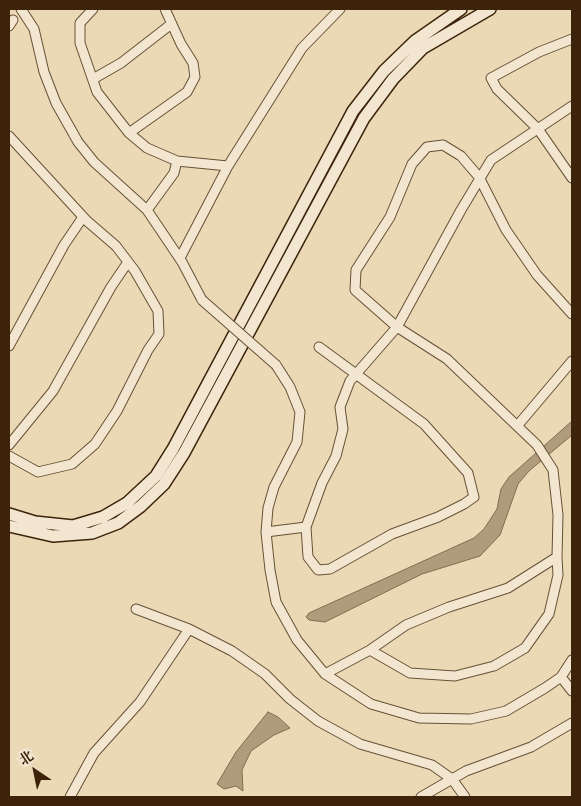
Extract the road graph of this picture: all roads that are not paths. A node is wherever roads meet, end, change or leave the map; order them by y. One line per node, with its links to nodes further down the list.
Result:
1 (21, 9): 18 (street)
2 (93, 9): 9 (street)
3 (165, 9): 7 (street)
4 (340, 9): 15 (street)
5 (461, 9): 31 (street)
6 (490, 9): 32 (street)
7 (170, 25): 9 (street); 12 (street)
8 (572, 39): 11 (street)
9 (93, 79): 12 (street)
10 (572, 106): 11 (street)
11 (538, 129): 16 (street); 17 (street)
12 (129, 133): 14 (street)
13 (9, 136): 19 (street)
14 (177, 161): 15 (street); 18 (street)
15 (228, 166): 20 (street)
16 (480, 178): 22 (street); 23 (street); 23 (street)
17 (572, 178)
18 (148, 210): 20 (street)
19 (83, 217): 21 (street); 24 (street)
20 (180, 258): 34 (street, bridge)
21 (128, 262): 29 (street); 30 (street)
22 (572, 314)
23 (398, 327): 27 (street); 28 (street)
24 (9, 346)
25 (319, 347): 27 (street)
26 (572, 361): 28 (street)
27 (356, 375): 33 (street); 33 (street)
28 (518, 425): 35 (street)
29 (9, 445)
30 (9, 456)
31 (9, 514)
32 (9, 526)
33 (306, 527): 34 (street)
34 (266, 532): 40 (street)
35 (557, 557): 38 (street); 38 (street)
36 (136, 609): 37 (street)
37 (189, 629): 44 (street); 45 (street)
38 (370, 650): 40 (street)
39 (572, 660): 41 (street)
40 (325, 674): 41 (street)
41 (561, 677): 42 (street)
42 (572, 691)
43 (572, 723): 44 (street)
44 (452, 779): 46 (street); 47 (street)
45 (70, 797)
46 (421, 797)
47 (465, 797)

